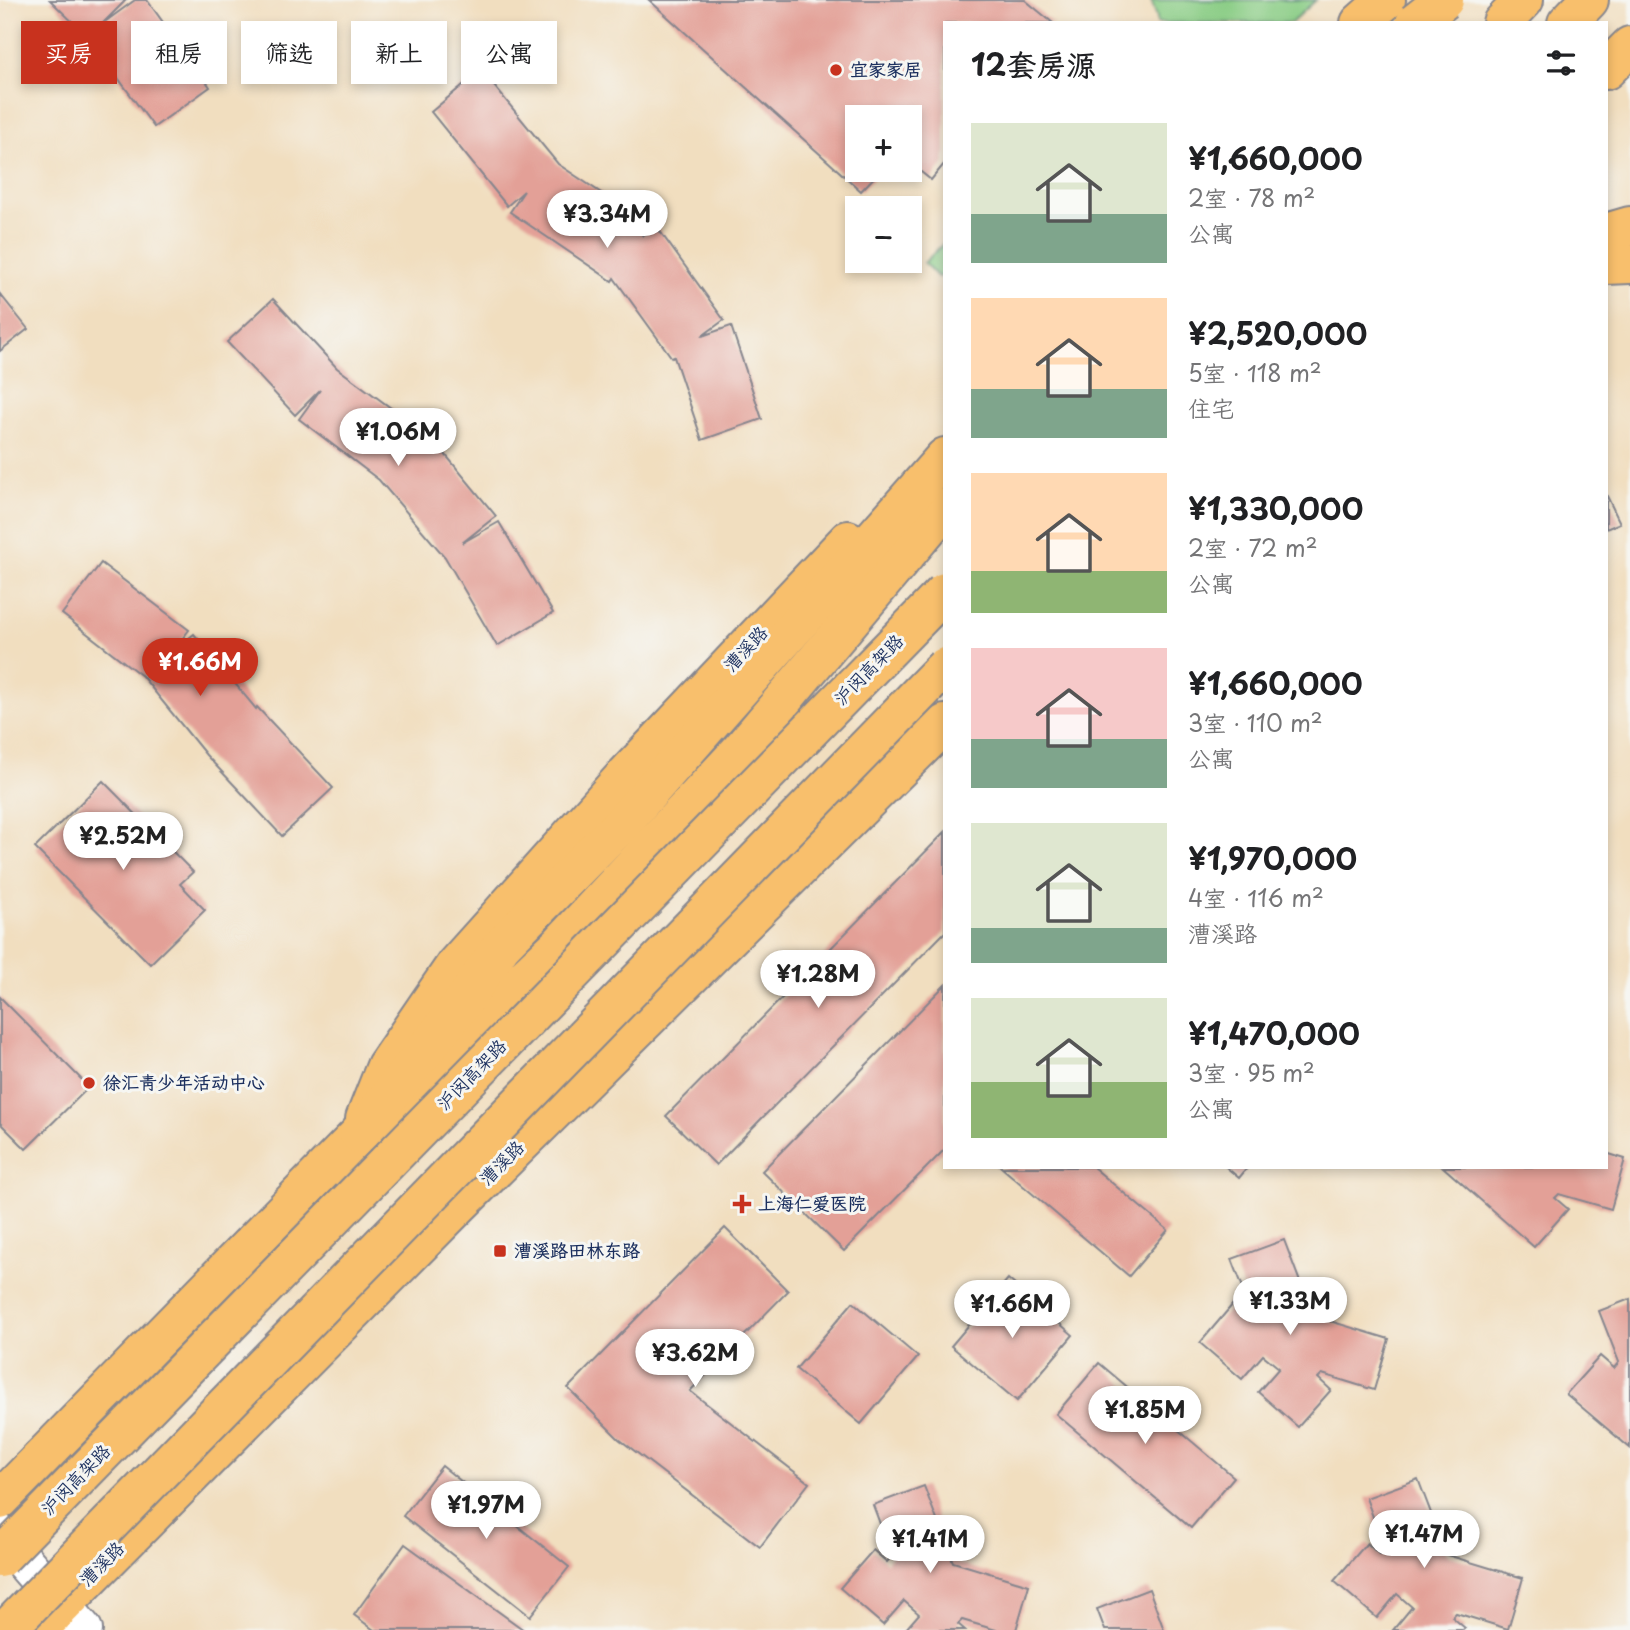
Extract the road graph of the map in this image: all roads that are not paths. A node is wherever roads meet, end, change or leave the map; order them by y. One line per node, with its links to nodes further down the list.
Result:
1 (1386, 0): 6 (main road)
2 (1392, 0): 7 (street)
3 (1442, 0): 8 (main road, bridge)
4 (1524, 0): 9 (main road)
5 (1589, 0): 10 (main road)
6 (1362, 21)
7 (1384, 21)
8 (1418, 21)
9 (1504, 21)
10 (1569, 21)
11 (1630, 46): 12 (main road)
12 (1608, 67)
13 (1630, 226): 14 (main road)
14 (1608, 232)
15 (1630, 264): 16 (main road)
16 (1608, 265)
17 (943, 441): 23 (main road, 漕溪路)
18 (943, 459): 23 (main road)
19 (943, 510): 23 (main road, 漕溪路)
20 (943, 594): 26 (main road, 沪闵高架路, bridge)
21 (943, 669): 28 (main road, bridge)
22 (943, 726): 27 (main road, 漕溪路)
23 (359, 1134): 24 (main road, 漕溪路)
24 (0, 1500)
25 (0, 1534): 27 (street)
26 (0, 1558)
27 (59, 1624)
28 (6, 1630)

